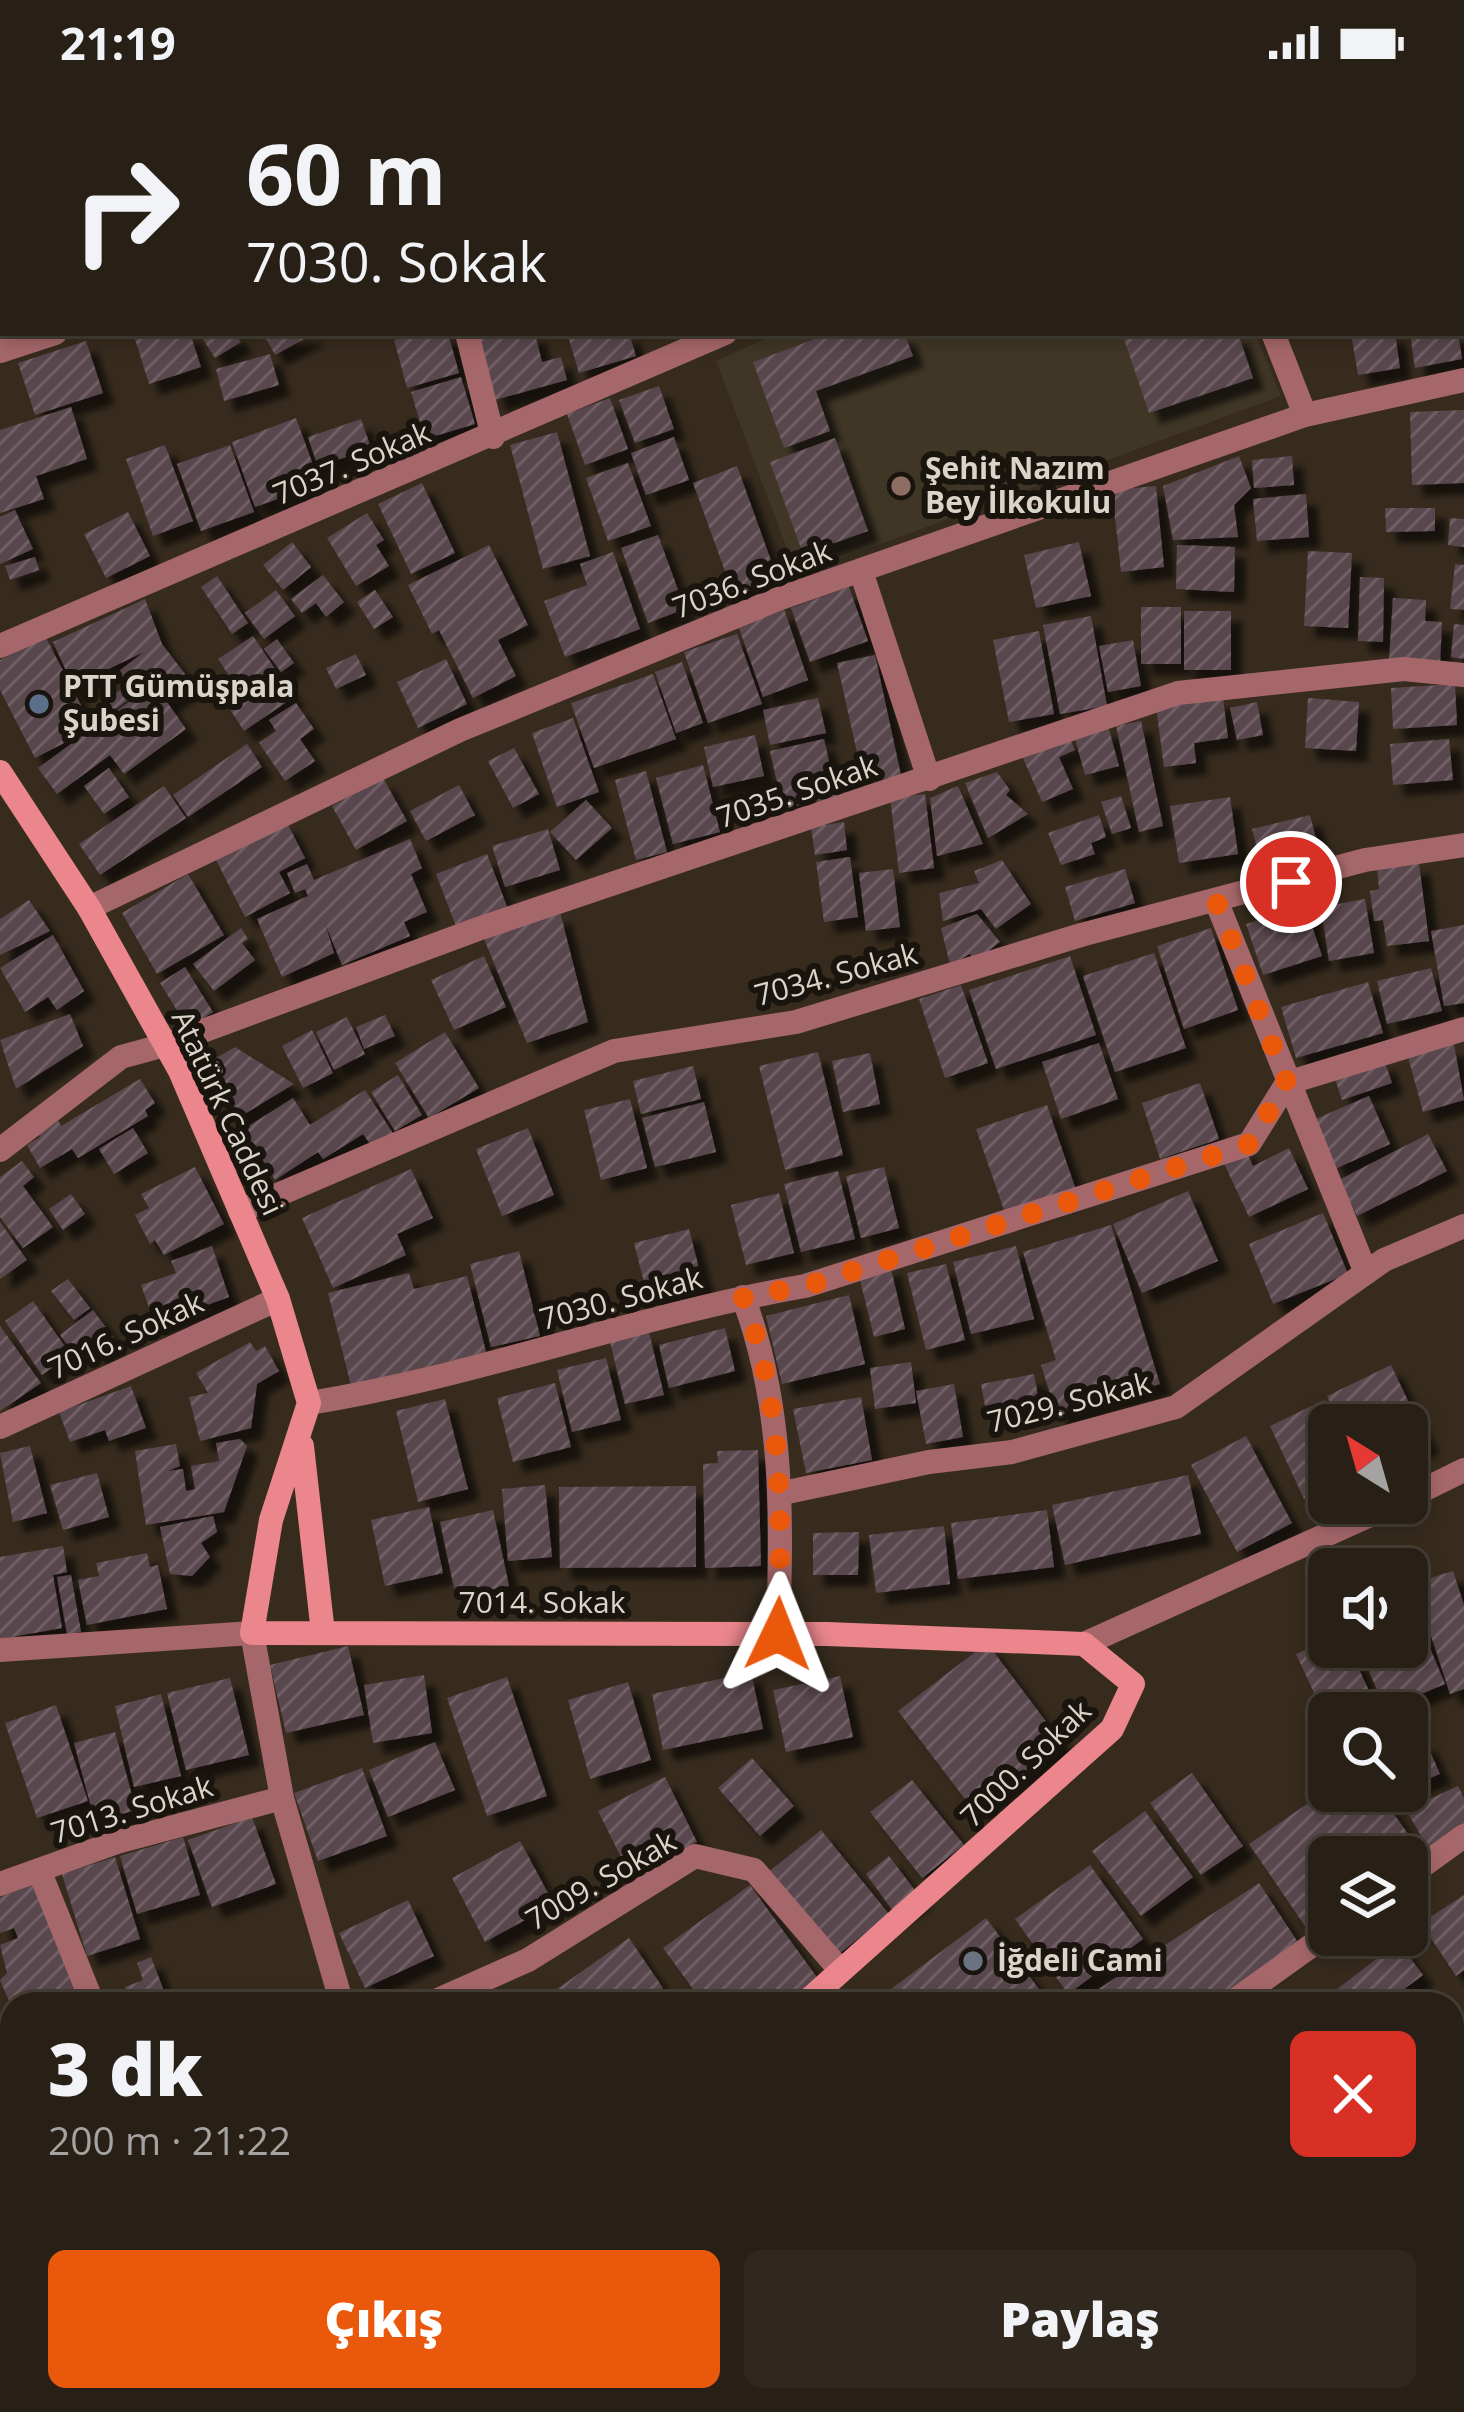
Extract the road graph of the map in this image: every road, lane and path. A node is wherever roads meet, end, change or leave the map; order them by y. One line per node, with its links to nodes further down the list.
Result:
1 (46, 336): 5 (street)
2 (468, 336): 8 (street)
3 (718, 336): 8 (street, 7037. Sokak)
4 (1274, 336): 7 (street)
5 (0, 351)
6 (1464, 380): 7 (street, 7036. Sokak)
7 (1305, 415): 9 (street, 7036. Sokak)
8 (493, 437): 10 (street, 7037. Sokak)
9 (861, 571): 13 (street); 16 (street, 7036. Sokak)
10 (0, 646)
11 (1464, 675): 13 (street, 7035. Sokak)
12 (0, 773): 16 (street, Atatürk Caddesi)
13 (929, 779): 18 (street, 7035. Sokak)
14 (1464, 845): 15 (street, 7034. Sokak)
15 (1217, 903): 19 (street); 21 (street, 7034. Sokak)
16 (88, 908): 18 (street, Atatürk Caddesi)
17 (1464, 1029): 19 (street)
18 (166, 1046): 20 (street, 7035. Sokak); 21 (street, Atatürk Caddesi)
19 (1287, 1083): 23 (street); 24 (street, 7030. Sokak)
20 (0, 1150)
21 (240, 1211): 25 (street, Atatürk Caddesi)
22 (1464, 1226): 23 (street, 7029. Sokak)
23 (1366, 1273): 31 (street, 7029. Sokak)
24 (743, 1297): 26 (street, 7030. Sokak); 31 (street)
25 (278, 1299): 26 (street, Atatürk Caddesi); 27 (street, 7016. Sokak)
26 (309, 1403): 28 (street, Atatürk Caddesi)
27 (0, 1427)
28 (301, 1438): 33 (street, Atatürk Caddesi); 34 (street, Atatürk Caddesi)
29 (1464, 1470): 30 (street)
30 (1428, 1488)
31 (783, 1493): 35 (street)
32 (1350, 1524): 36 (street)
33 (252, 1633): 34 (street, 7014. Sokak); 37 (street, 7014. Sokak); 38 (street, Atatürk Caddesi)
34 (323, 1633): 35 (street, 7014. Sokak)
35 (778, 1634): 36 (street, 7014. Sokak)
36 (1084, 1644): 44 (street, 7000. Sokak)
37 (0, 1650)
38 (282, 1798): 41 (street, 7013. Sokak); 46 (street, Atatürk Caddesi)
39 (1464, 1835): 40 (street)
40 (1428, 1861)
41 (39, 1870): 42 (street, 7013. Sokak); 45 (street)
42 (0, 1884)
43 (1308, 1948): 49 (street)
44 (840, 1970): 47 (street, 7009. Sokak); 48 (street, 7000. Sokak)
45 (88, 1992)
46 (339, 1992)
47 (456, 1992)
48 (817, 1992)
49 (1247, 1992)

